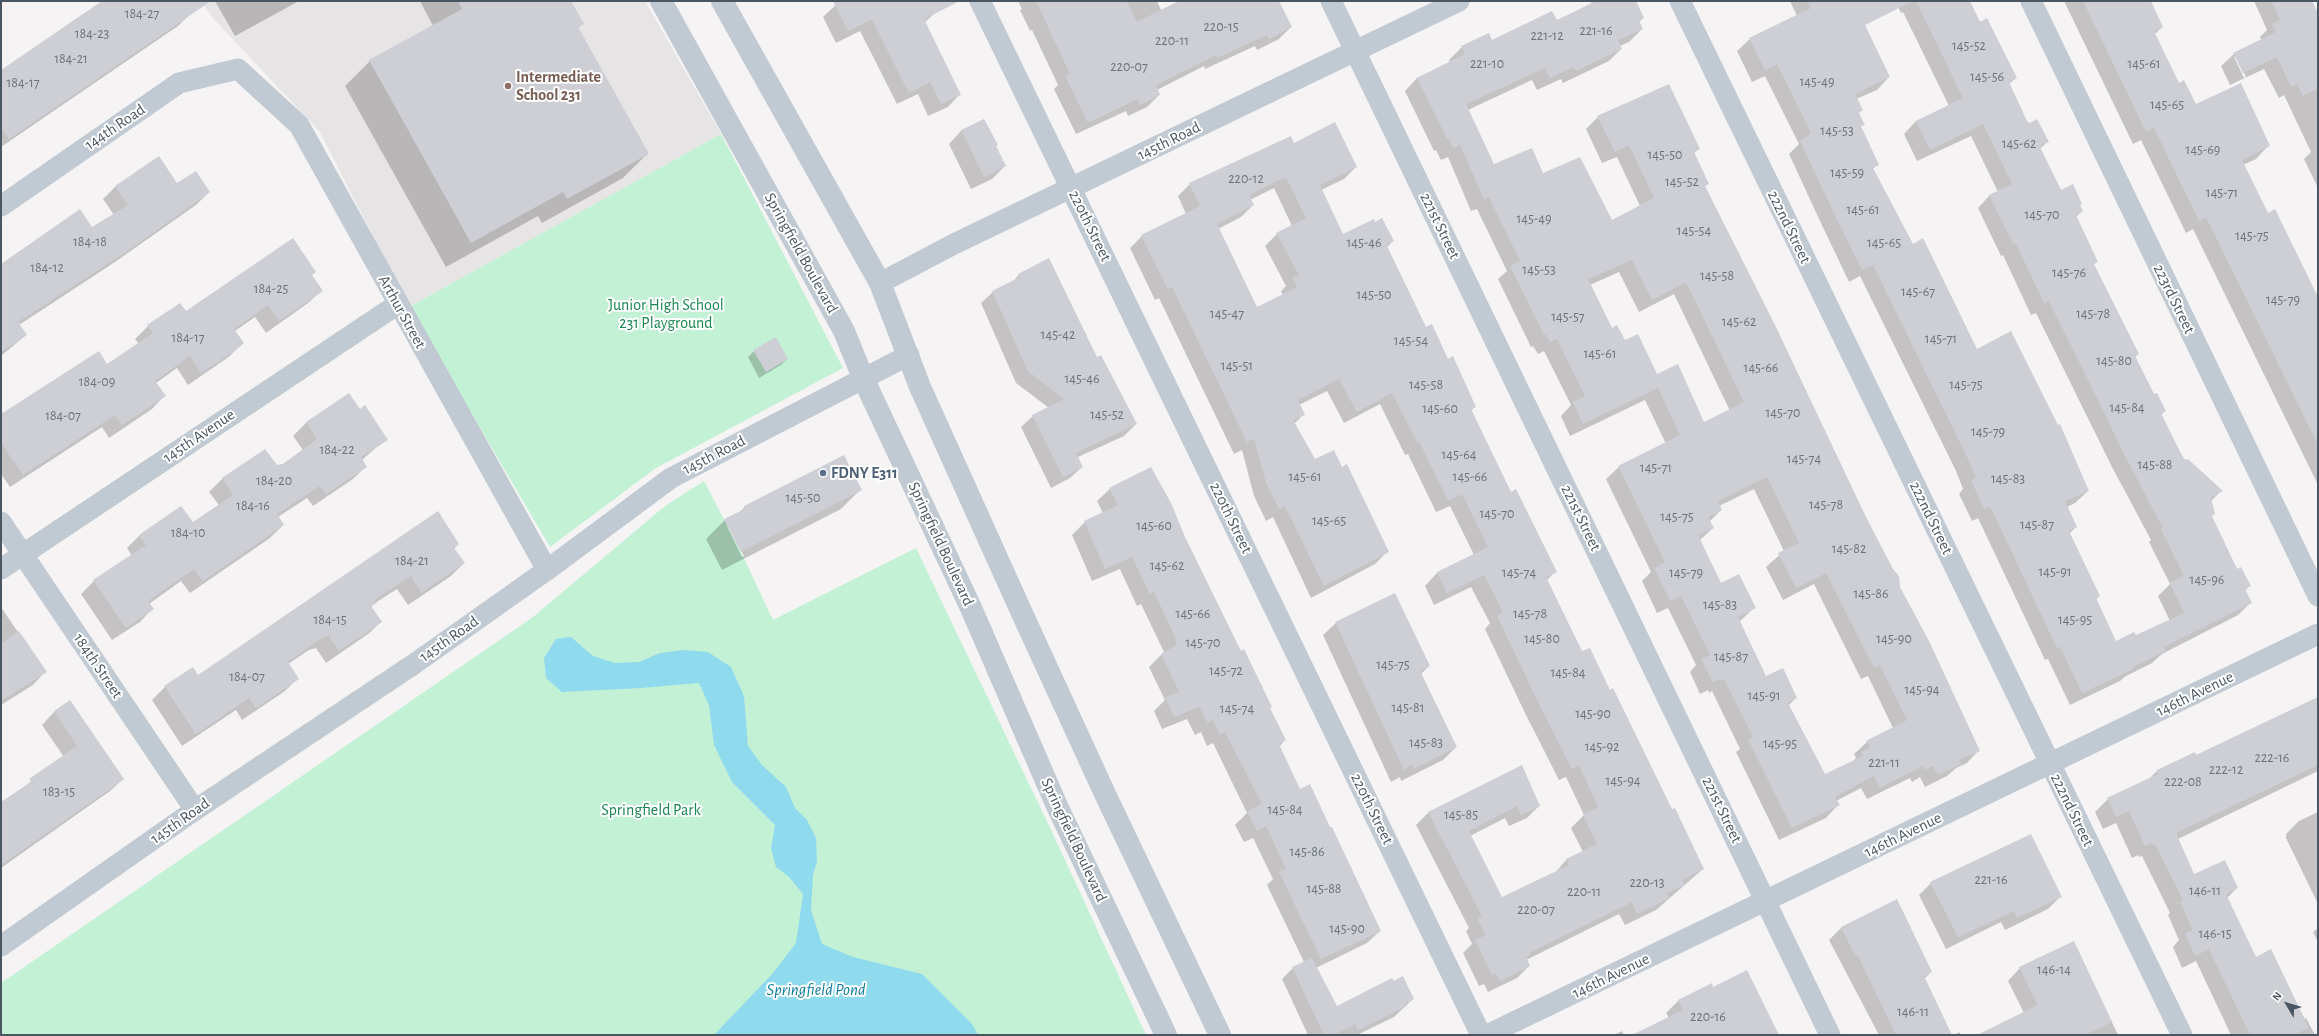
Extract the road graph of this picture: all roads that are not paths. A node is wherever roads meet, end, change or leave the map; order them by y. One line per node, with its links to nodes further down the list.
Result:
1 (661, 1): 15 (street, Springfield Boulevard)
2 (722, 1): 12 (street)
3 (980, 1): 10 (street, 220th Street)
4 (1331, 1): 8 (street, 221st Street)
5 (1459, 1): 8 (street, 145th Road)
6 (1680, 1): 22 (street, 222nd Street)
7 (2031, 1): 20 (street, 223rd Street)
8 (1355, 51): 10 (street, 145th Road); 24 (street, 221st Street)
9 (238, 69): 11 (street, 144th Road); 13 (street, Arthur Street)
10 (1072, 189): 12 (street, 145th Road); 28 (street, 220th Street)
11 (1, 206)
12 (880, 283): 14 (street)
13 (398, 304): 17 (street, 145th Avenue); 19 (street, Arthur Street)
14 (909, 355): 15 (street, 145th Road); 27 (street)
15 (863, 378): 19 (street, 145th Road); 26 (street, Springfield Boulevard)
16 (1, 522): 17 (street, 184th Street)
17 (22, 554): 18 (street, 145th Avenue); 23 (street, 184th Street)
18 (1, 569)
19 (547, 570): 23 (street, 145th Road)
20 (2318, 596)
21 (2318, 634): 22 (street, 146th Avenue)
22 (2050, 764): 24 (street, 146th Avenue); 31 (street, 222nd Street)
23 (195, 810): 25 (street, 145th Road)
24 (1766, 902): 29 (street, 146th Avenue); 30 (street, 221st Street)
25 (1, 946)
26 (1166, 1035)
27 (1220, 1035)
28 (1481, 1035)
29 (1487, 1035)
30 (1830, 1035)
31 (2182, 1035)

